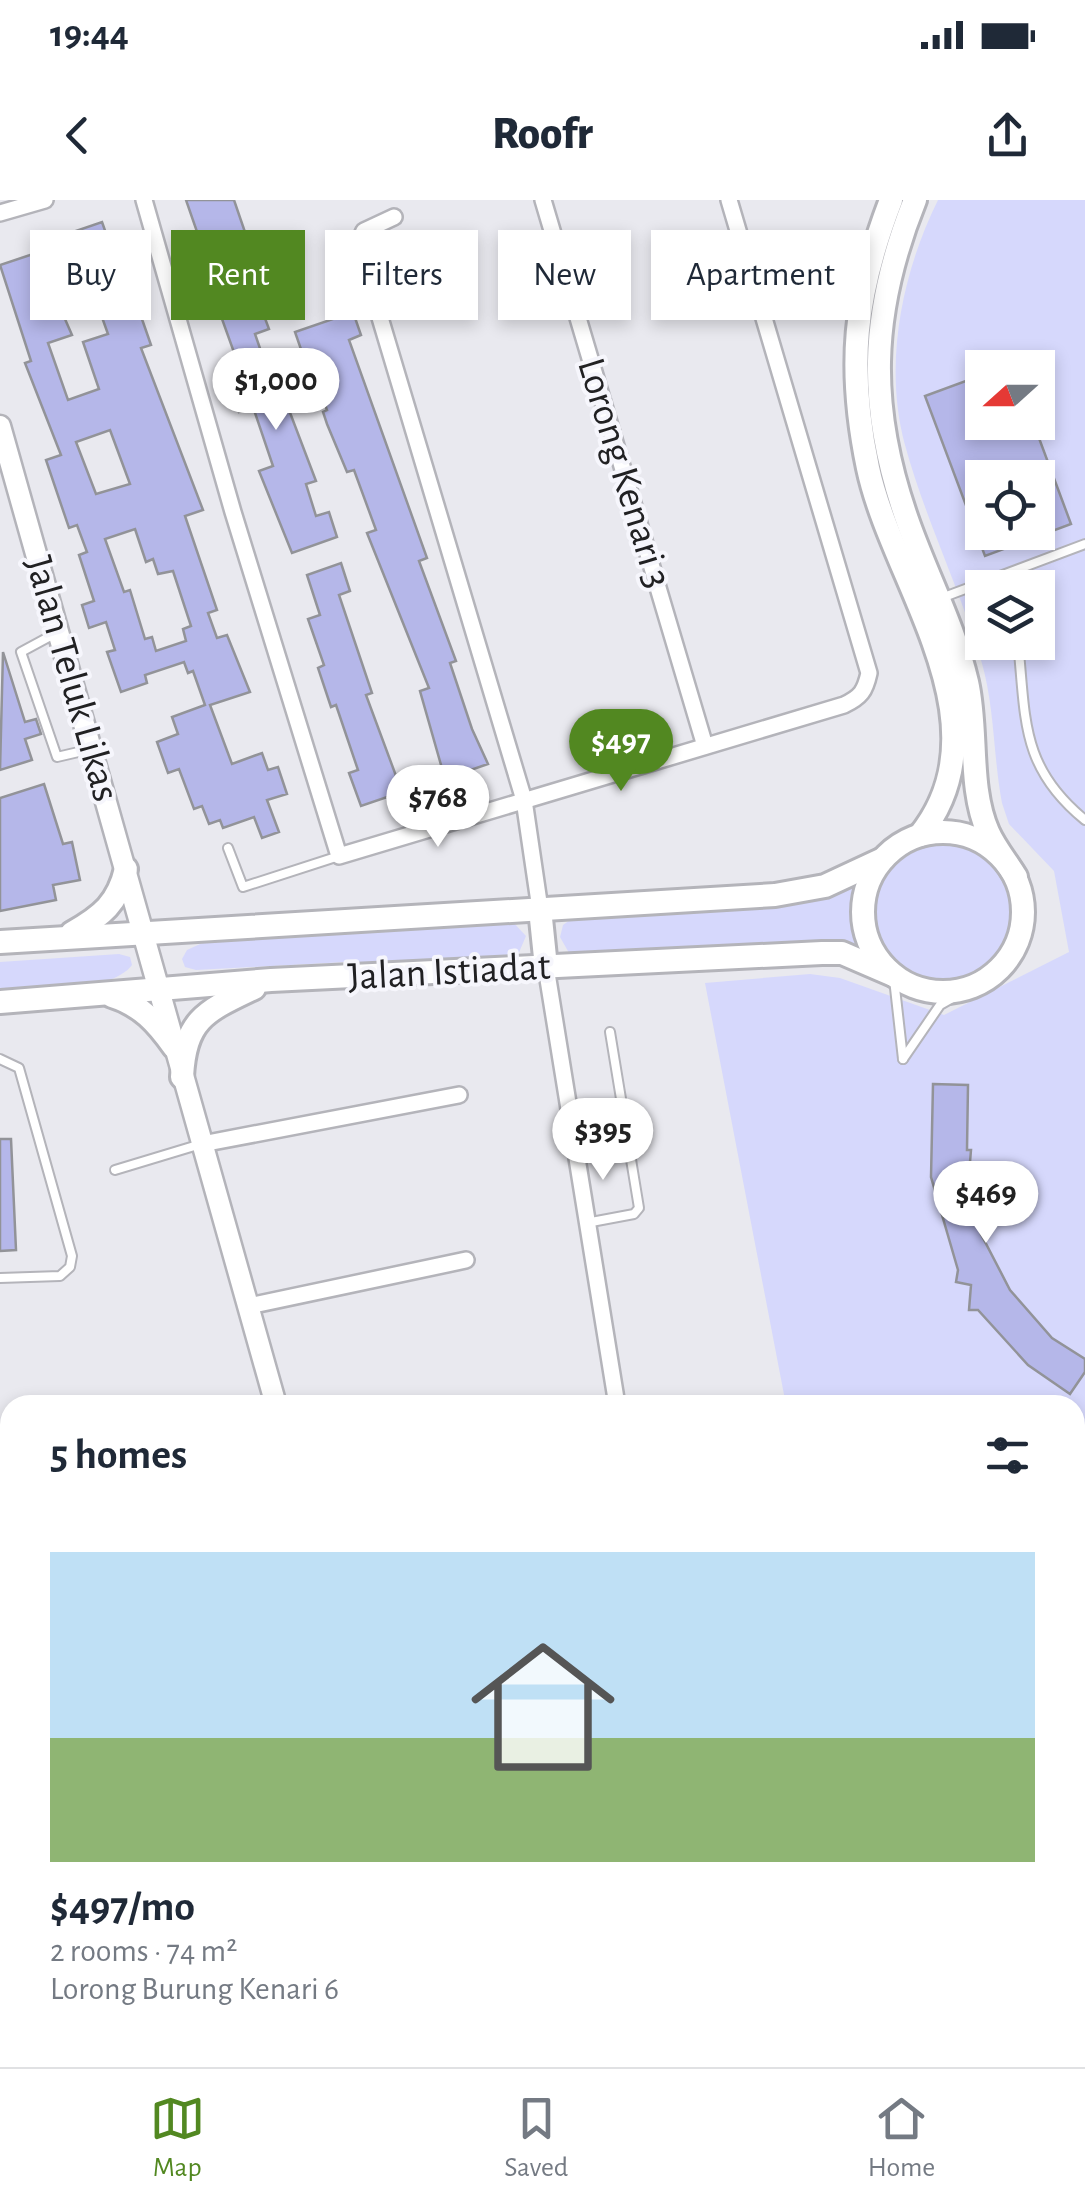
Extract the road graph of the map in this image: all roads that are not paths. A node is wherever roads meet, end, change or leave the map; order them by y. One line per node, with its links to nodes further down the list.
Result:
1 (44, 200): 7 (street)
2 (144, 200): 22 (street)
3 (543, 200): 16 (street, Lorong Kenari 3)
4 (729, 200): 16 (street)
5 (891, 200): 20 (main road)
6 (915, 200): 13 (main road)
7 (0, 213)
8 (394, 217): 18 (street)
9 (0, 426): 14 (street, Jalan Teluk Likas)
10 (1085, 544): 11 (lane)
11 (1016, 570)
12 (965, 589): 13 (lane)
13 (940, 599): 25 (main road)
14 (58, 632): 17 (street, Jalan Teluk Likas); 17 (lane)
15 (1019, 660): 19 (lane)
16 (705, 746): 18 (street)
17 (92, 748): 24 (street, Jalan Teluk Likas)
18 (524, 800): 22 (street); 26 (street)
19 (1085, 820)
20 (920, 834): 23 (main road); 25 (main road)
21 (228, 848): 22 (lane)
22 (339, 856)
23 (882, 858): 26 (main road, Jalan Istiadat); 31 (main road)
24 (126, 869): 27 (street, Jalan Teluk Likas); 28 (main road)
25 (1016, 877): 33 (main road)
26 (540, 910): 27 (main road, Jalan Istiadat); 30 (main road)
27 (143, 932): 28 (main road, Jalan Istiadat); 34 (street, Jalan Teluk Likas)
28 (65, 938): 29 (main road, Jalan Istiadat)
29 (0, 942)
30 (546, 967): 31 (main road, Jalan Istiadat); 32 (main road, Jalan Istiadat); 44 (street)
31 (894, 975): 33 (main road); 33 (lane)
32 (271, 980): 34 (main road, Jalan Istiadat); 40 (main road)
33 (970, 988)
34 (158, 990): 35 (main road, Jalan Istiadat); 38 (street, Jalan Teluk Likas)
35 (104, 994): 36 (main road, Jalan Istiadat); 38 (main road)
36 (0, 1002)
37 (610, 1032): 44 (lane)
38 (174, 1046): 40 (street, Jalan Teluk Likas)
39 (0, 1059): 46 (lane)
40 (182, 1077): 42 (street, Jalan Teluk Likas)
41 (459, 1096): 42 (street)
42 (202, 1144): 43 (lane); 47 (street, Jalan Teluk Likas)
43 (115, 1170)
44 (586, 1224): 49 (street)
45 (466, 1260): 47 (street)
46 (0, 1278)
47 (249, 1306): 48 (street, Jalan Teluk Likas)
48 (273, 1395)
49 (615, 1395)

